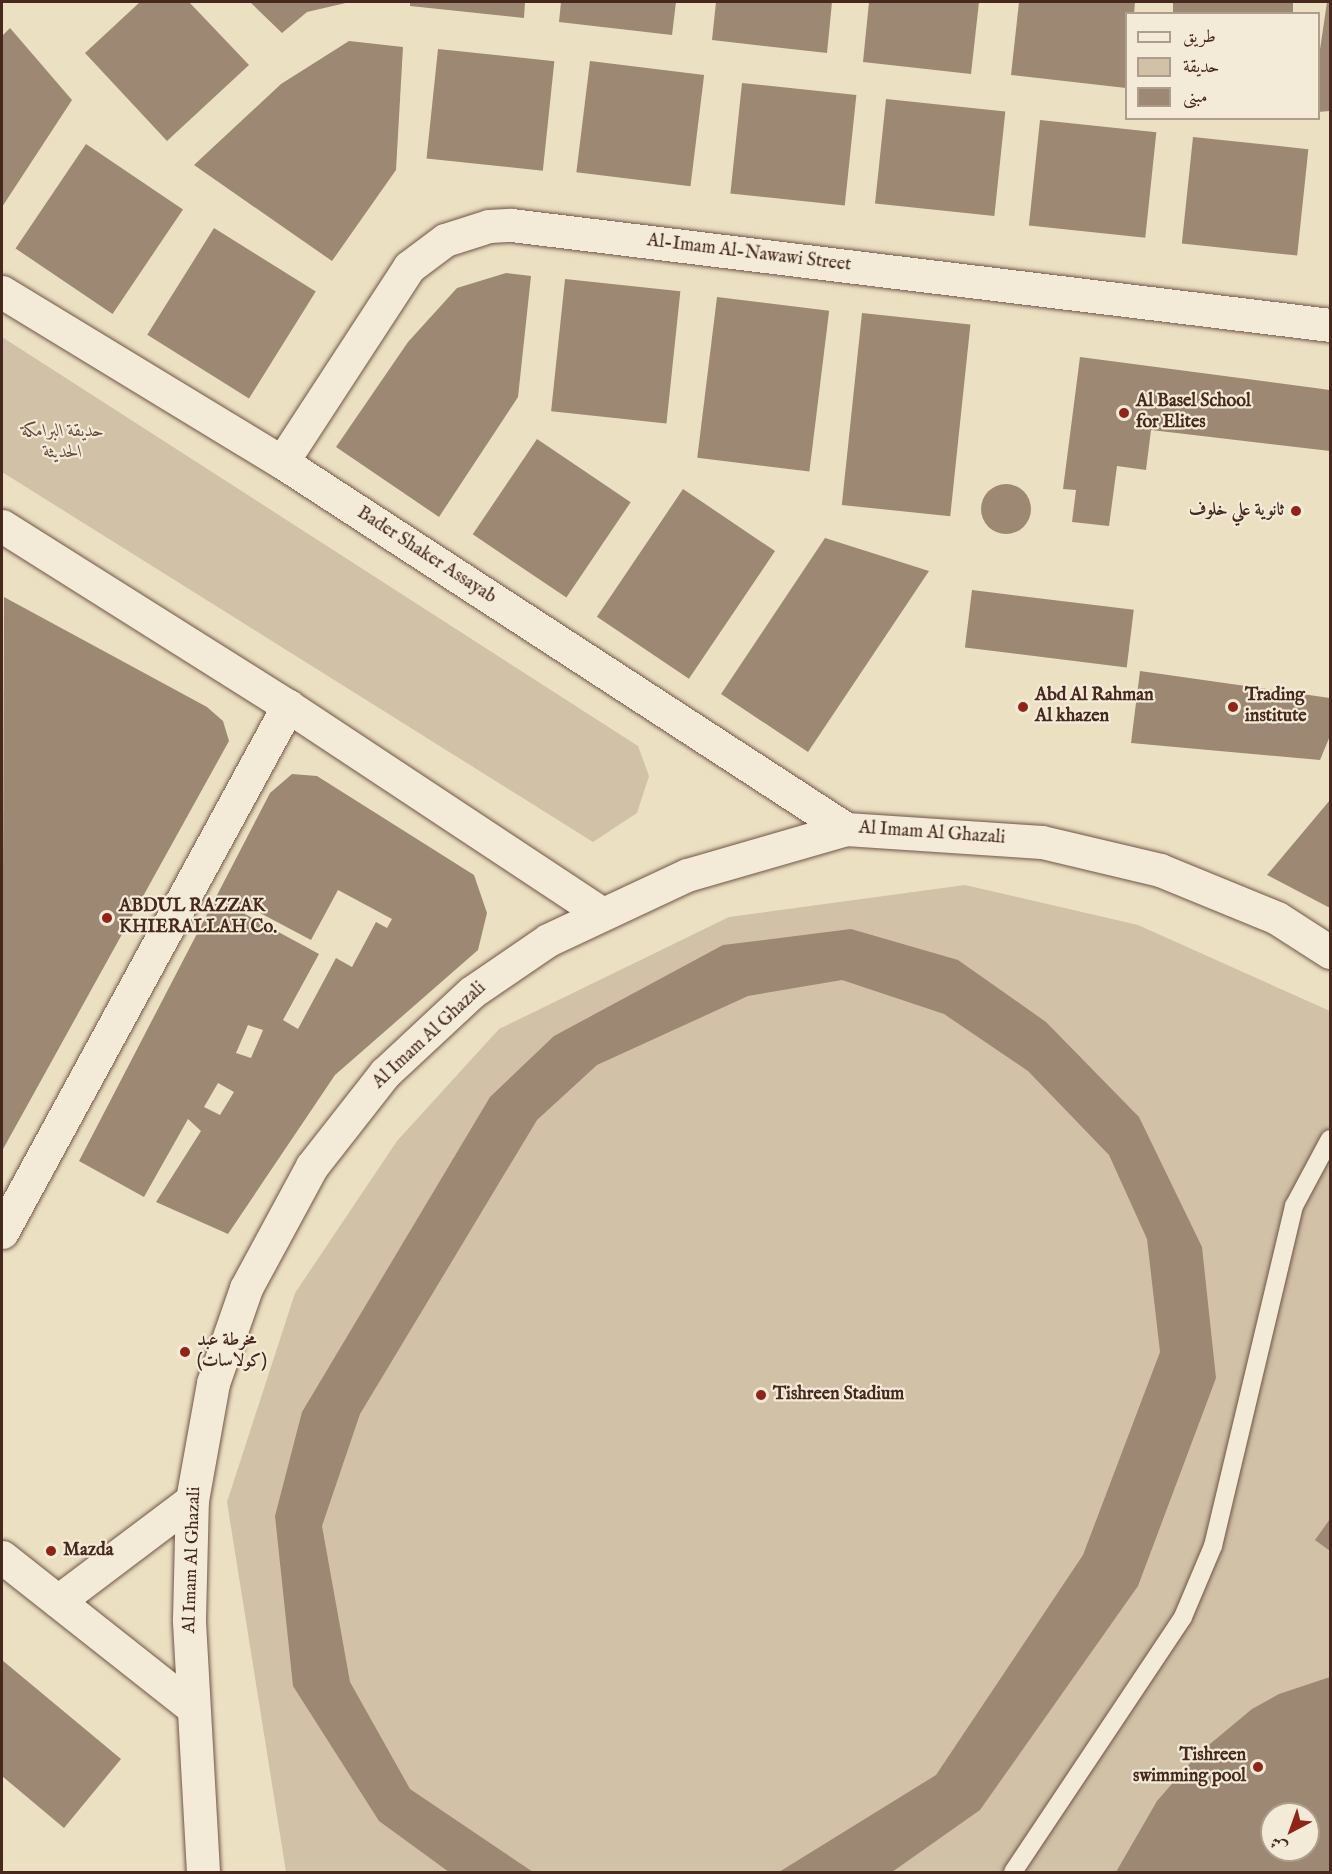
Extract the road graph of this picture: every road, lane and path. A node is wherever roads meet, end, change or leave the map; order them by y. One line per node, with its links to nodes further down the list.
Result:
1 (2, 292): 3 (main road, Bader Shaker Assayab)
2 (1330, 324): 3 (main road, Al-Imam Al-Nawawi Street)
3 (282, 462): 6 (main road, Bader Shaker Assayab)
4 (2, 528): 5 (main road)
5 (288, 706): 7 (main road); 10 (main road)
6 (846, 829): 7 (main road, Al Imam Al Ghazali); 8 (main road, Al Imam Al Ghazali)
7 (601, 913): 11 (main road, Al Imam Al Ghazali)
8 (1330, 952)
9 (1330, 1139): 16 (lane)
10 (2, 1232)
11 (192, 1500): 13 (main road); 14 (main road, Al Imam Al Ghazali)
12 (2, 1557): 13 (main road)
13 (58, 1601): 14 (main road)
14 (193, 1708): 15 (main road, Al Imam Al Ghazali)
15 (203, 1872)
16 (1013, 1872)

